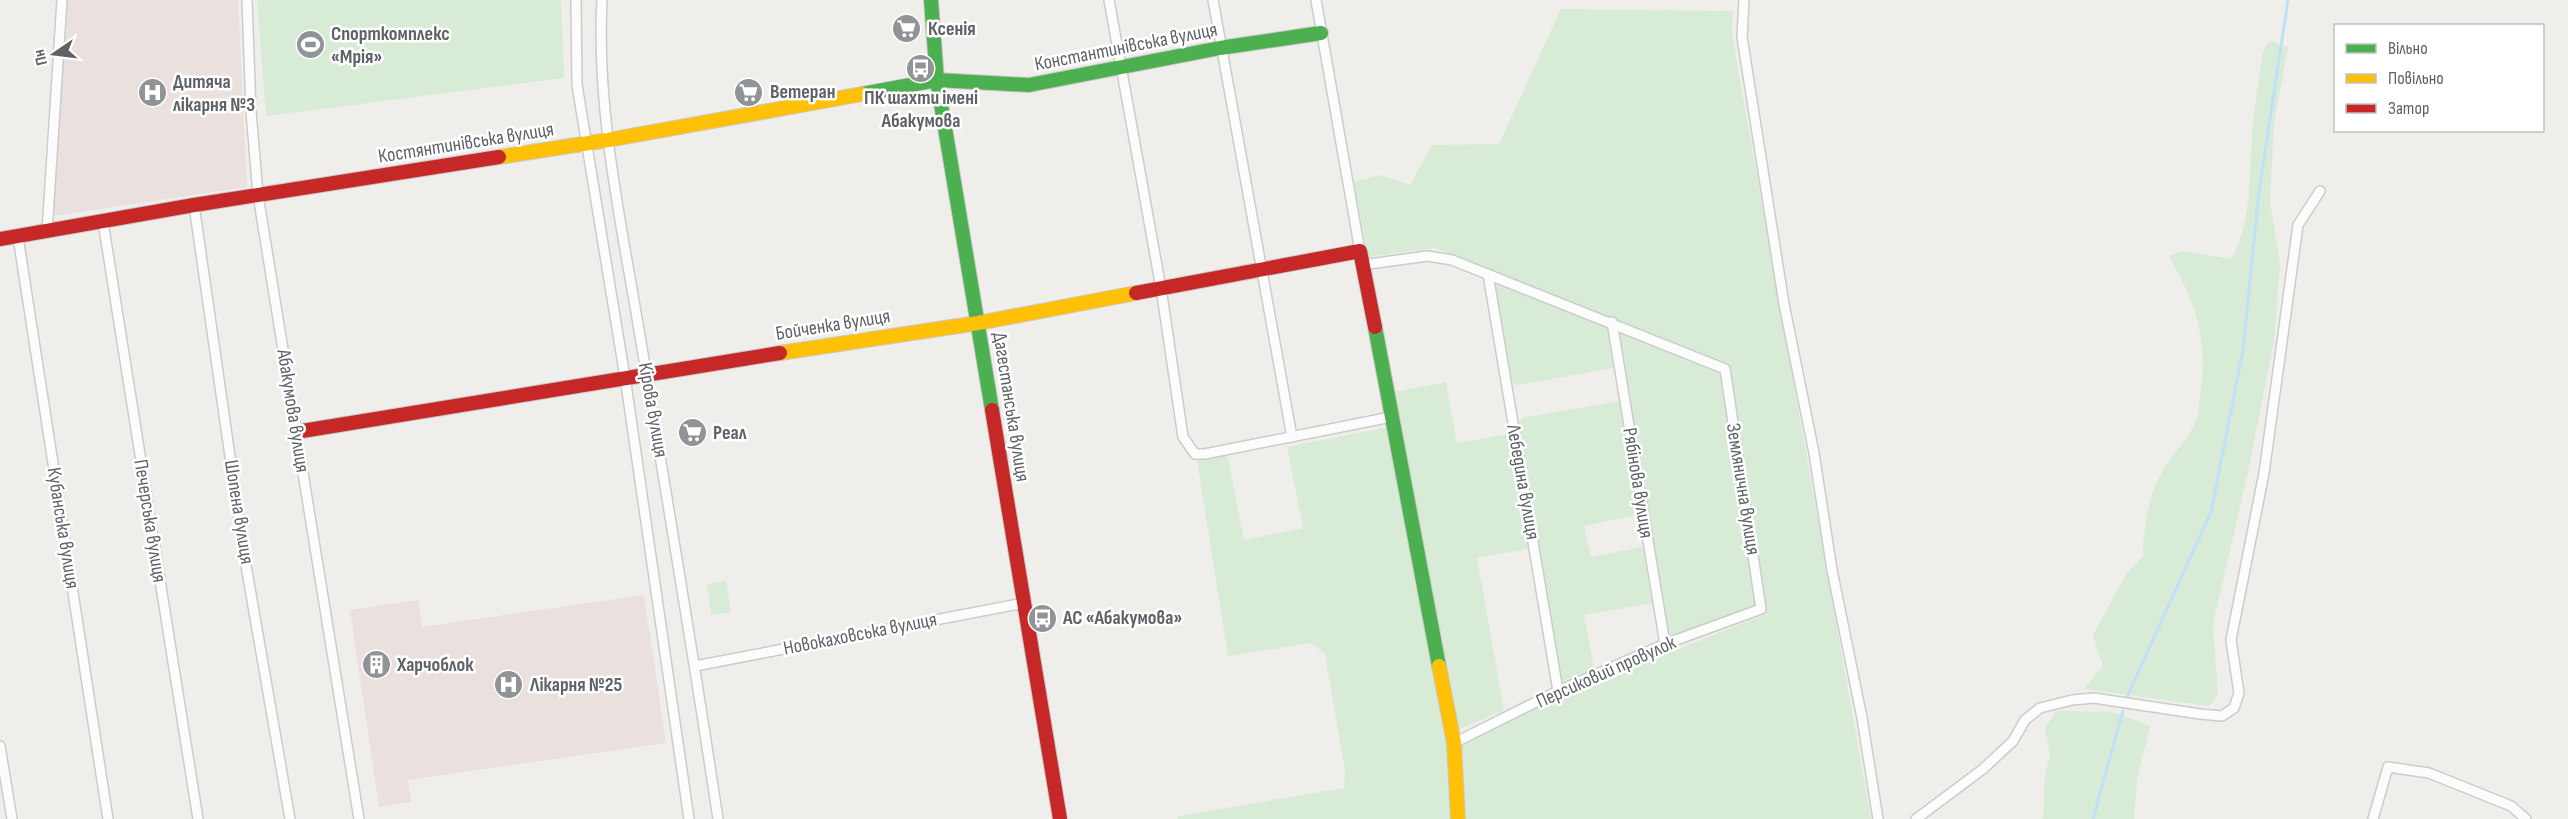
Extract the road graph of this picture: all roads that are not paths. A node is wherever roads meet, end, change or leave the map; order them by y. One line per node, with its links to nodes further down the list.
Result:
1 (62, 0): 20 (street)
2 (247, 0): 17 (street, Абакумова вулиця)
3 (576, 0): 15 (street, Кірова вулиця)
4 (602, 0): 14 (street, Кірова вулиця)
5 (931, 0): 13 (street, Дагестанська вулиця)
6 (1109, 0): 12 (street)
7 (1213, 0): 11 (street)
8 (1316, 0): 10 (street)
9 (1744, 0): 50 (street)
10 (1320, 33): 11 (street, Константинівська вулиця); 23 (street)
11 (1220, 48): 12 (street, Константинівська вулиця); 24 (street)
12 (1121, 68): 13 (street, Константинівська вулиця); 26 (street)
13 (937, 80): 14 (street, Костянтинівська вулиця); 28 (street, Дагестанська вулиця)
14 (608, 140): 15 (street, Костянтинівська вулиця); 29 (street, Кірова вулиця)
15 (586, 143): 17 (street, Костянтинівська вулиця); 30 (street, Кірова вулиця)
16 (2320, 191): 51 (street)
17 (258, 195): 18 (street, Костянтинівська вулиця); 32 (street, Абакумова вулиця)
18 (194, 205): 19 (street, Костянтинівська вулиця); 44 (street, Шопена вулиця)
19 (103, 222): 20 (street, Костянтинівська вулиця); 43 (street, Печерська вулиця)
20 (46, 232): 21 (street, Костянтинівська вулиця)
21 (18, 237): 22 (street, Костянтинівська вулиця); 42 (street, Кубанська вулиця)
22 (0, 239)
23 (1361, 258): 24 (street, Бойченка вулиця); 25 (street); 31 (street)
24 (1262, 269): 26 (street, Бойченка вулиця); 33 (street)
25 (1488, 274): 27 (street); 38 (street, Лебедина вулиця)
26 (1161, 288): 28 (street, Бойченка вулиця); 33 (street)
27 (1612, 322): 35 (street, Землянична вулиця); 36 (street, Рябінова вулиця)
28 (978, 323): 29 (street, Бойченка вулиця); 34 (street, Дагестанська вулиця)
29 (646, 374): 30 (street, Бойченка вулиця); 37 (street, Кірова вулиця)
30 (625, 377): 32 (street, Бойченка вулиця); 46 (street, Кірова вулиця)
31 (1391, 417): 33 (street); 39 (street)
32 (296, 432): 45 (street, Абакумова вулиця)
33 (1292, 437)
34 (1024, 603): 37 (street, Новокаховська вулиця); 48 (street, Дагестанська вулиця)
35 (1761, 609): 36 (street, Персиковий провулок)
36 (1665, 644): 38 (street, Персиковий провулок)
37 (695, 666): 47 (street, Кірова вулиця)
38 (1558, 691): 39 (street, Персиковий провулок)
39 (1454, 743): 49 (street)
40 (0, 746): 41 (street)
41 (12, 819)
42 (108, 819)
43 (198, 819)
44 (290, 819)
45 (358, 819)
46 (689, 819)
47 (718, 819)
48 (1060, 819)
49 (1458, 819)
50 (1878, 819)
51 (1916, 819)
52 (2373, 819): 53 (street)
53 (2526, 819)

